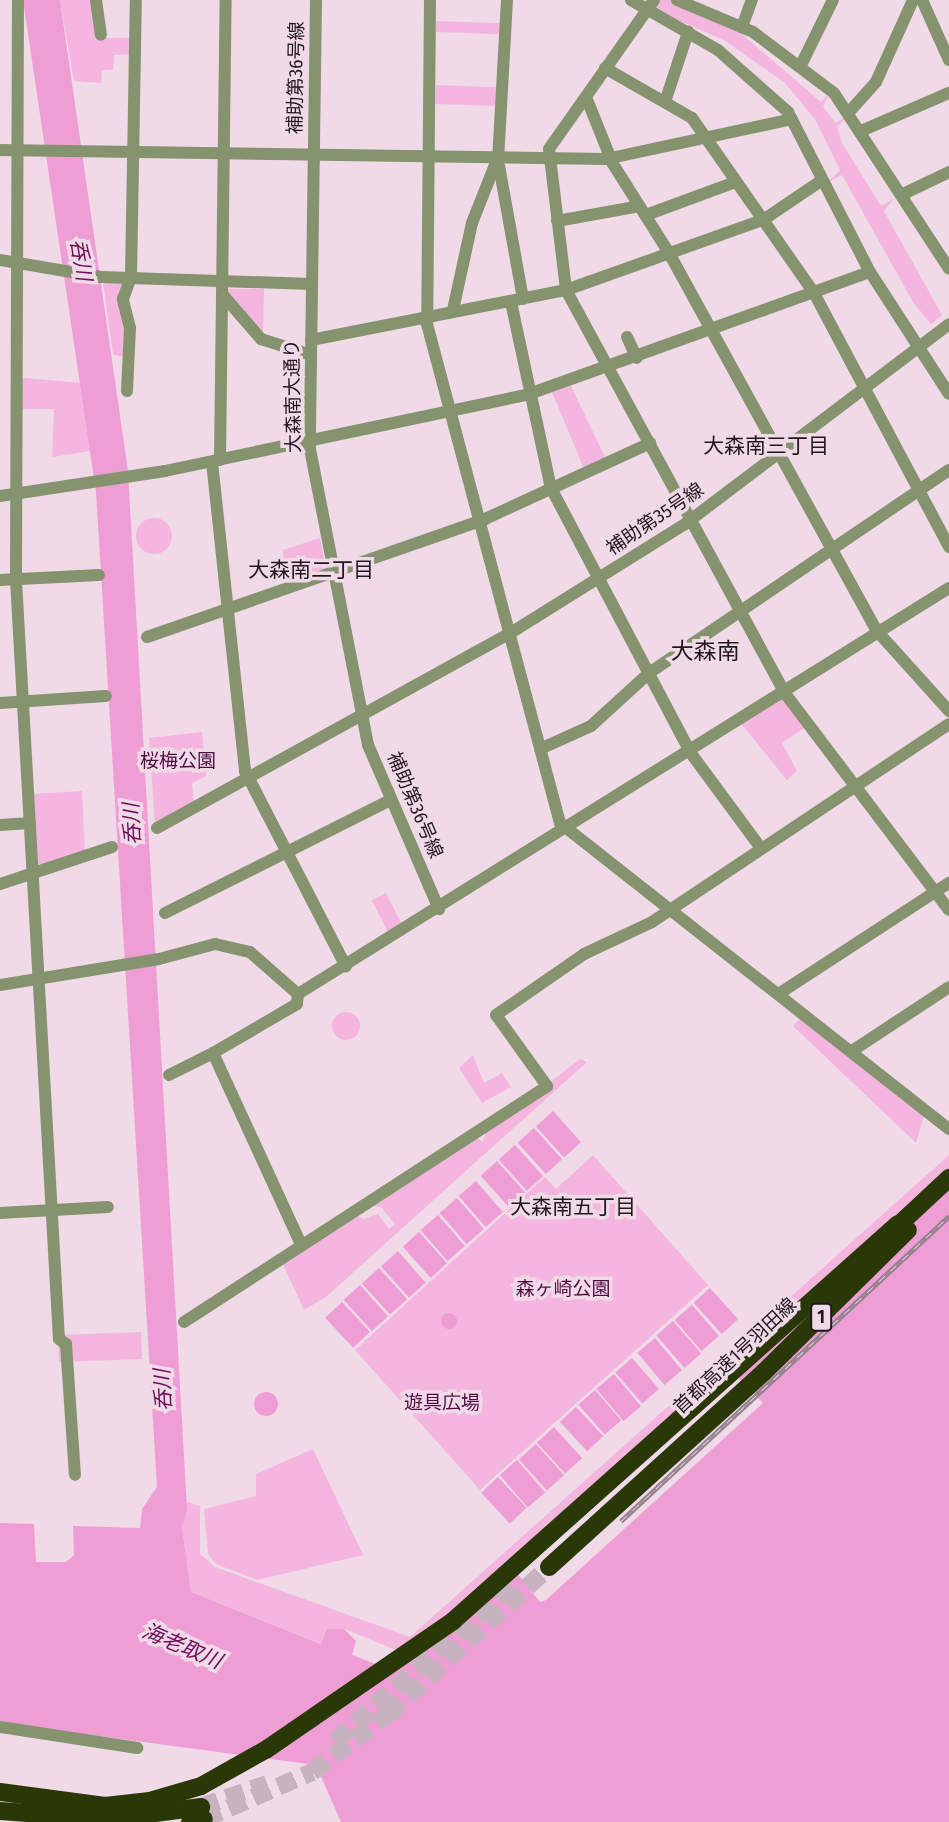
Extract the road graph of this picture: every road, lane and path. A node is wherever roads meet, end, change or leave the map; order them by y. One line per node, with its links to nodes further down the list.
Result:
1 (18, 0): 29 (street)
2 (96, 0): 17 (street)
3 (136, 0): 30 (street)
4 (226, 0): 31 (street)
5 (316, 0): 32 (street, 補助第36号線)
6 (430, 0): 33 (street)
7 (507, 0): 36 (street)
8 (631, 0): 14 (street)
9 (677, 0): 15 (street)
10 (752, 0): 15 (street)
11 (833, 0): 19 (street)
12 (913, 0): 24 (street)
13 (922, 0): 18 (street)
14 (651, 5): 16 (street); 20 (street)
15 (742, 27): 19 (street)
16 (688, 32): 23 (street); 25 (street)
17 (101, 35)
18 (949, 60)
19 (801, 65): 24 (street)
20 (605, 68): 22 (street); 23 (street)
21 (949, 93): 26 (street)
22 (586, 97): 34 (street); 35 (street)
23 (666, 99): 27 (street)
24 (850, 111): 26 (street)
25 (792, 119): 27 (street); 38 (street)
26 (861, 131): 40 (street)
27 (705, 138): 35 (street); 39 (street)
28 (0, 150): 29 (street)
29 (17, 151): 30 (street); 46 (street)
30 (133, 153): 31 (street); 49 (street)
31 (224, 155): 32 (street); 51 (street)
32 (314, 156): 33 (street); 50 (street, 大森南大通り)
33 (428, 159): 36 (street); 56 (street)
34 (550, 159): 35 (street); 36 (street); 43 (street)
35 (608, 159): 41 (street)
36 (498, 160): 54 (street); 55 (street)
37 (949, 172): 40 (street)
38 (822, 180): 42 (street); 48 (street)
39 (735, 182): 41 (street); 42 (street)
40 (901, 195): 47 (street)
41 (643, 210): 43 (street); 44 (street)
42 (763, 219): 44 (street); 53 (street)
43 (557, 221): 52 (street)
44 (669, 253): 52 (street); 58 (street)
45 (0, 260): 46 (street)
46 (16, 263): 49 (street); 69 (street)
47 (949, 270)
48 (870, 272): 53 (street); 61 (street)
49 (131, 276): 51 (street); 66 (street)
50 (312, 284): 51 (street); 60 (street, 大森南大通り)
51 (222, 289): 62 (street); 74 (street)
52 (566, 290): 54 (street); 64 (street)
53 (814, 293): 58 (street); 65 (street)
54 (517, 301): 55 (street); 67 (street)
55 (453, 310): 56 (street)
56 (426, 315): 60 (street); 70 (street)
57 (949, 324): 61 (street, 補助第35号線)
58 (712, 330): 63 (street); 73 (street)
59 (627, 337): 63 (street)
60 (311, 340): 62 (street, 大森南大通り)
61 (920, 346): 65 (street, 補助第35号線); 68 (street)
62 (310, 355): 71 (street, 大森南大通り)
63 (637, 358): 64 (street)
64 (609, 369): 67 (street); 72 (street)
65 (865, 388): 73 (street, 補助第35号線); 77 (street)
66 (127, 391)
67 (529, 394): 70 (street); 76 (street)
68 (949, 394)
69 (6, 404): 78 (street)
70 (451, 414): 71 (street); 80 (street)
71 (309, 442): 74 (street); 83 (street, 大森南大通り)
72 (650, 443): 76 (street); 79 (street)
73 (780, 453): 79 (street, 補助第35号線); 82 (street)
74 (216, 461): 78 (street); 89 (street)
75 (949, 470): 77 (street)
76 (551, 488): 80 (street); 85 (street)
77 (918, 491): 81 (street); 82 (street)
78 (6, 496): 87 (street)
79 (692, 520): 85 (street, 補助第35号線); 90 (street)
80 (479, 521): 83 (street); 92 (street)
81 (949, 547)
82 (832, 549): 90 (street); 91 (street)
83 (334, 570): 89 (street); 100 (street, 大森南大通り)
84 (99, 575): 87 (street)
85 (600, 578): 92 (street, 補助第35号線); 94 (street)
86 (0, 580): 87 (street)
87 (16, 580): 97 (street)
88 (949, 588): 91 (street)
89 (227, 608): 93 (street); 104 (street)
90 (741, 611): 94 (street); 95 (street)
91 (877, 631): 95 (street); 99 (street)
92 (509, 634): 100 (street, 補助第35号線); 102 (street)
93 (147, 637)
94 (649, 673): 102 (street); 103 (street)
95 (784, 692): 103 (street); 105 (street)
96 (106, 696): 97 (street)
97 (22, 701): 98 (street); 107 (street)
98 (0, 703)
99 (949, 711)
100 (363, 715): 104 (street, 補助第35号線); 106 (street, 補助第36号線)
101 (949, 724): 105 (street)
102 (540, 749): 110 (street)
103 (690, 752): 110 (street); 111 (street)
104 (249, 779): 109 (street, 補助第35号線); 113 (street)
105 (855, 785): 111 (street); 117 (street)
106 (391, 800): 113 (street); 119 (street, 補助第36号線)
107 (30, 823): 108 (street); 114 (street)
108 (0, 825)
109 (157, 828)
110 (569, 830): 118 (street); 119 (street)
111 (760, 847): 118 (street)
112 (112, 848): 114 (street)
113 (286, 852): 121 (street); 122 (street)
114 (33, 874): 116 (street); 123 (street)
115 (949, 883): 117 (street)
116 (0, 884)
117 (935, 892): 120 (street); 126 (street)
118 (668, 908): 126 (street); 138 (street)
119 (439, 909): 122 (street)
120 (949, 910)
121 (164, 913)
122 (346, 967): 127 (street)
123 (39, 979): 124 (street); 127 (street); 135 (street)
124 (0, 985)
125 (949, 987): 128 (street)
126 (779, 993): 128 (street)
127 (298, 994): 129 (street)
128 (852, 1051): 131 (street)
129 (213, 1053): 130 (street); 138 (street)
130 (169, 1075)
131 (949, 1129)
132 (949, 1178): 137 (highway, 首都高速1号羽田線 / 1)
133 (949, 1191): 140 (highway, 首都高速1号羽田線 / 1)
134 (108, 1207): 135 (street)
135 (51, 1210): 136 (street); 141 (street)
136 (0, 1213)
137 (898, 1224): 140 (highway, 首都高速1号羽田線 / 1); 145 (highway)
138 (301, 1244): 139 (street)
139 (184, 1322)
140 (687, 1437): 142 (highway, 首都高速1号羽田線 / 1)
141 (75, 1475)
142 (546, 1562)
143 (0, 1727): 144 (street)
144 (136, 1748)
145 (0, 1792)
146 (0, 1804): 149 (highway)
147 (0, 1811): 149 (highway)
148 (198, 1816): 149 (highway)
149 (81, 1818)

